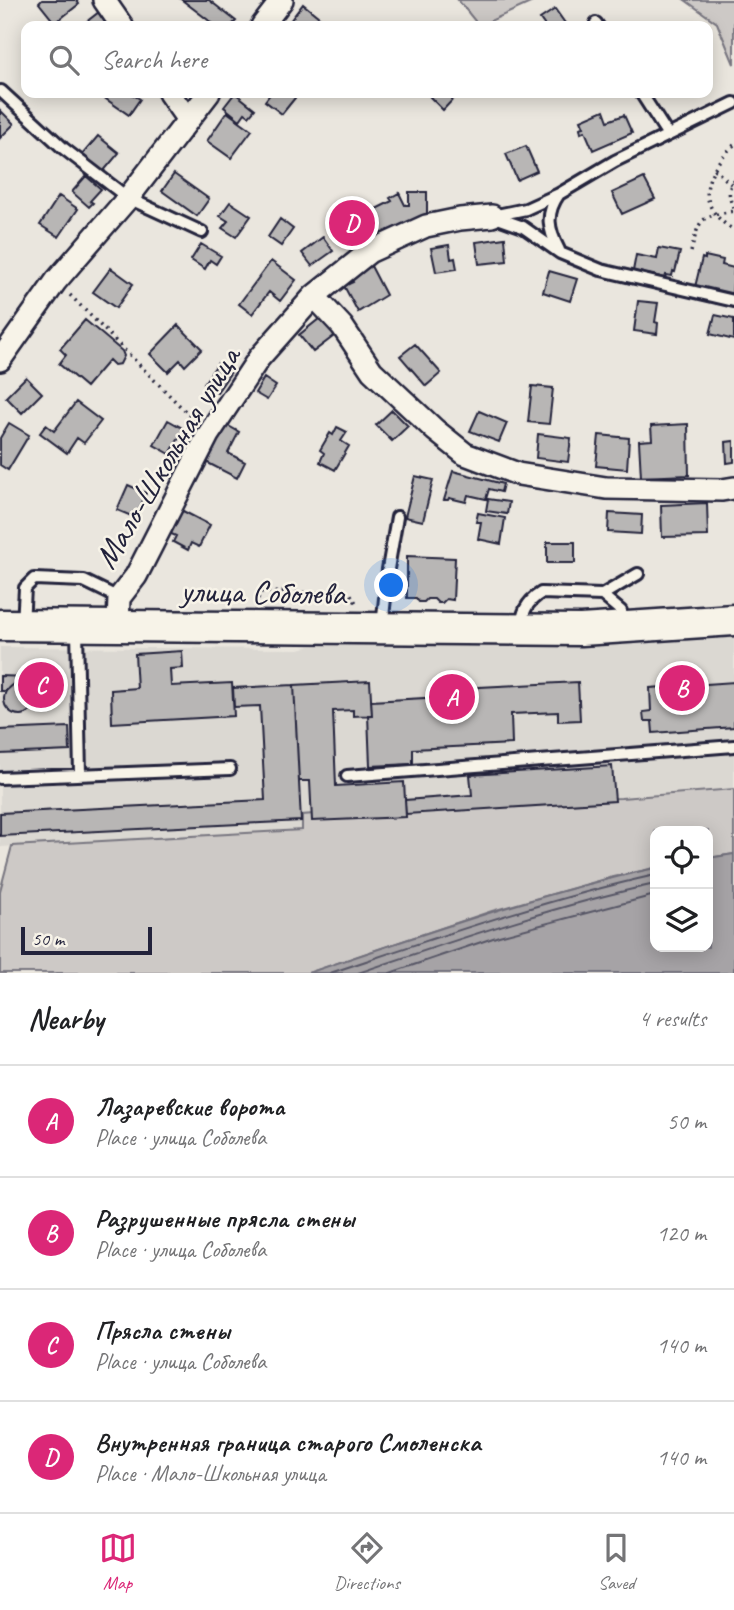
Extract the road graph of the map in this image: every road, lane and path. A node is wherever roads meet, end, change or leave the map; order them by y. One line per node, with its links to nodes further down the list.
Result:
1 (104, 0): 3 (street)
2 (282, 0): 4 (street)
3 (119, 21)
4 (266, 21)
5 (1, 91): 16 (lane)
6 (173, 98): 10 (street)
7 (205, 98): 10 (street)
8 (644, 98): 11 (lane)
9 (734, 103): 11 (lane)
10 (188, 120): 16 (street)
11 (668, 135): 15 (lane)
12 (734, 145): 13 (path)
13 (713, 169): 14 (path); 18 (path)
14 (732, 182): 17 (path)
15 (559, 194): 19 (lane); 23 (lane)
16 (128, 198): 21 (lane); 24 (street)
17 (734, 211): 18 (path)
18 (714, 214): 20 (path); 22 (path)
19 (492, 216): 23 (lane); 25 (street, Мало-Школьная улица)
20 (734, 230)
21 (202, 232)
22 (691, 252)
23 (560, 253): 26 (lane)
24 (56, 281): 27 (street); 28 (path)
25 (314, 296): 28 (street, Мало-Школьная улица); 29 (street)
26 (734, 301)
27 (0, 360)
28 (208, 435): 33 (street, Мало-Школьная улица)
29 (734, 488)
30 (397, 517): 38 (lane)
31 (638, 573): 32 (lane)
32 (602, 595): 37 (lane); 39 (lane)
33 (118, 612): 35 (lane); 36 (main road, улица Соболева); 38 (main road, улица Соболева)
34 (734, 620): 37 (main road, улица Соболева)
35 (11, 626): 36 (main road, улица Соболева)
36 (77, 626): 42 (lane)
37 (623, 629): 39 (main road, улица Соболева)
38 (382, 630): 39 (main road, улица Соболева)
39 (520, 631)
40 (734, 746): 43 (lane)
41 (230, 769): 42 (lane)
42 (80, 774): 44 (lane)
43 (348, 776)
44 (0, 778)

